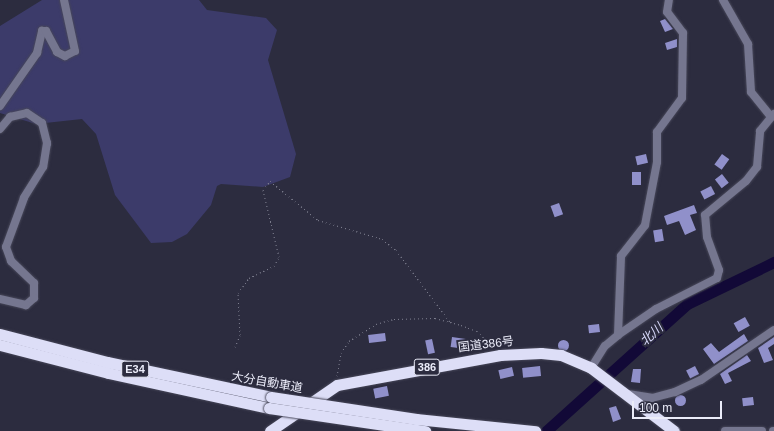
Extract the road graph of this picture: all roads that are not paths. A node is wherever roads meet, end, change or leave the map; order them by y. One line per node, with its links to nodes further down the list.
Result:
1 (64, 0): 4 (street)
2 (669, 0): 10 (street)
3 (723, 0): 5 (street)
4 (0, 106)
5 (772, 116): 10 (street)
6 (0, 129): 7 (street)
7 (0, 300)
8 (774, 330): 13 (street)
9 (0, 334): 14 (highway, 大分自動車道 / E34)
10 (618, 335): 12 (street)
11 (0, 344): 14 (highway, 大分自動車道 / E34)
12 (593, 369): 13 (highway, 国道386号 / 386); 15 (highway, 国道386号 / 386)
13 (628, 394): 18 (highway, 国道386号 / 386)
14 (270, 402): 16 (highway, 大分自動車道 / E34, bridge); 17 (highway, 大分自動車道 / E34, bridge)
15 (270, 431)
16 (426, 431)
17 (534, 431)
18 (674, 431)
19 (725, 431): 20 (street)
20 (762, 431)

